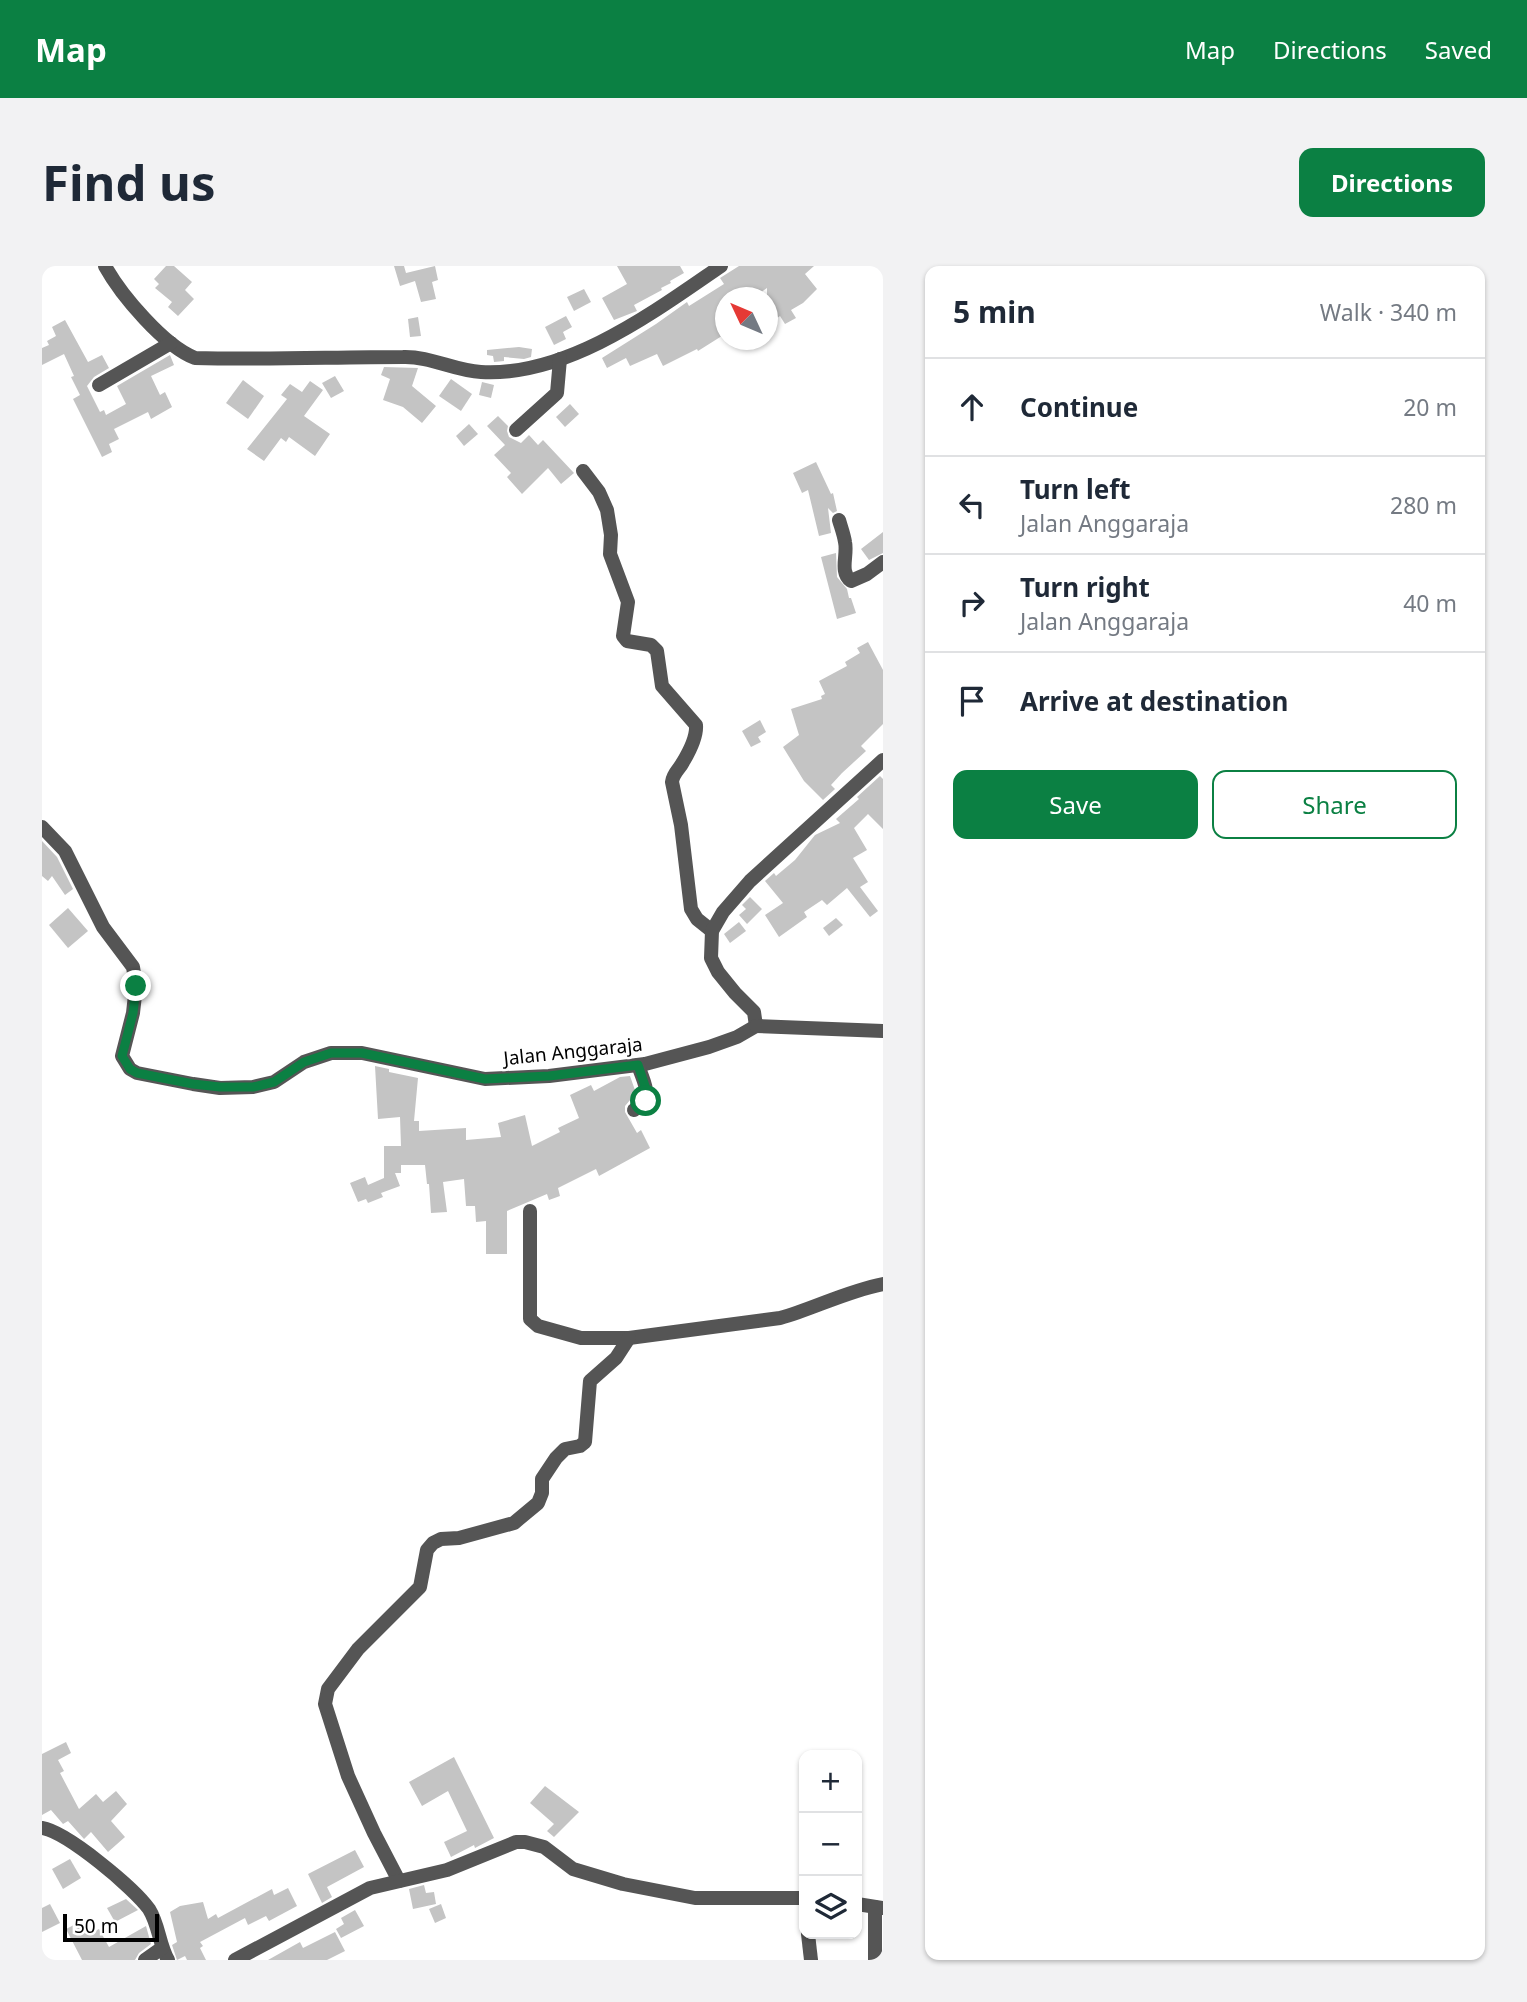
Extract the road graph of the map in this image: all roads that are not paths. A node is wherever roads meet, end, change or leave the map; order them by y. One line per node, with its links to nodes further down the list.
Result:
1 (105, 266): 3 (street)
2 (721, 266): 4 (street)
3 (171, 344): 4 (street); 5 (street)
4 (560, 359): 6 (street)
5 (99, 385)
6 (516, 430)
7 (583, 471): 12 (street)
8 (839, 520): 9 (street)
9 (883, 562)
10 (883, 760): 12 (street)
11 (42, 827): 15 (street, Jalan Anggaraja)
12 (712, 931): 13 (street)
13 (755, 1026): 14 (street); 15 (street, Jalan Anggaraja)
14 (883, 1031)
15 (638, 1065): 16 (street)
16 (634, 1110)
17 (530, 1210): 19 (street)
18 (883, 1283): 19 (street)
19 (629, 1338): 21 (street)
20 (42, 1828): 25 (street)
21 (399, 1881): 22 (street); 27 (street)
22 (799, 1898)
23 (879, 1907): 29 (street)
24 (809, 1939): 28 (street)
25 (165, 1954): 26 (street)
26 (145, 1960)
27 (235, 1960)
28 (811, 1960)
29 (875, 1960)

